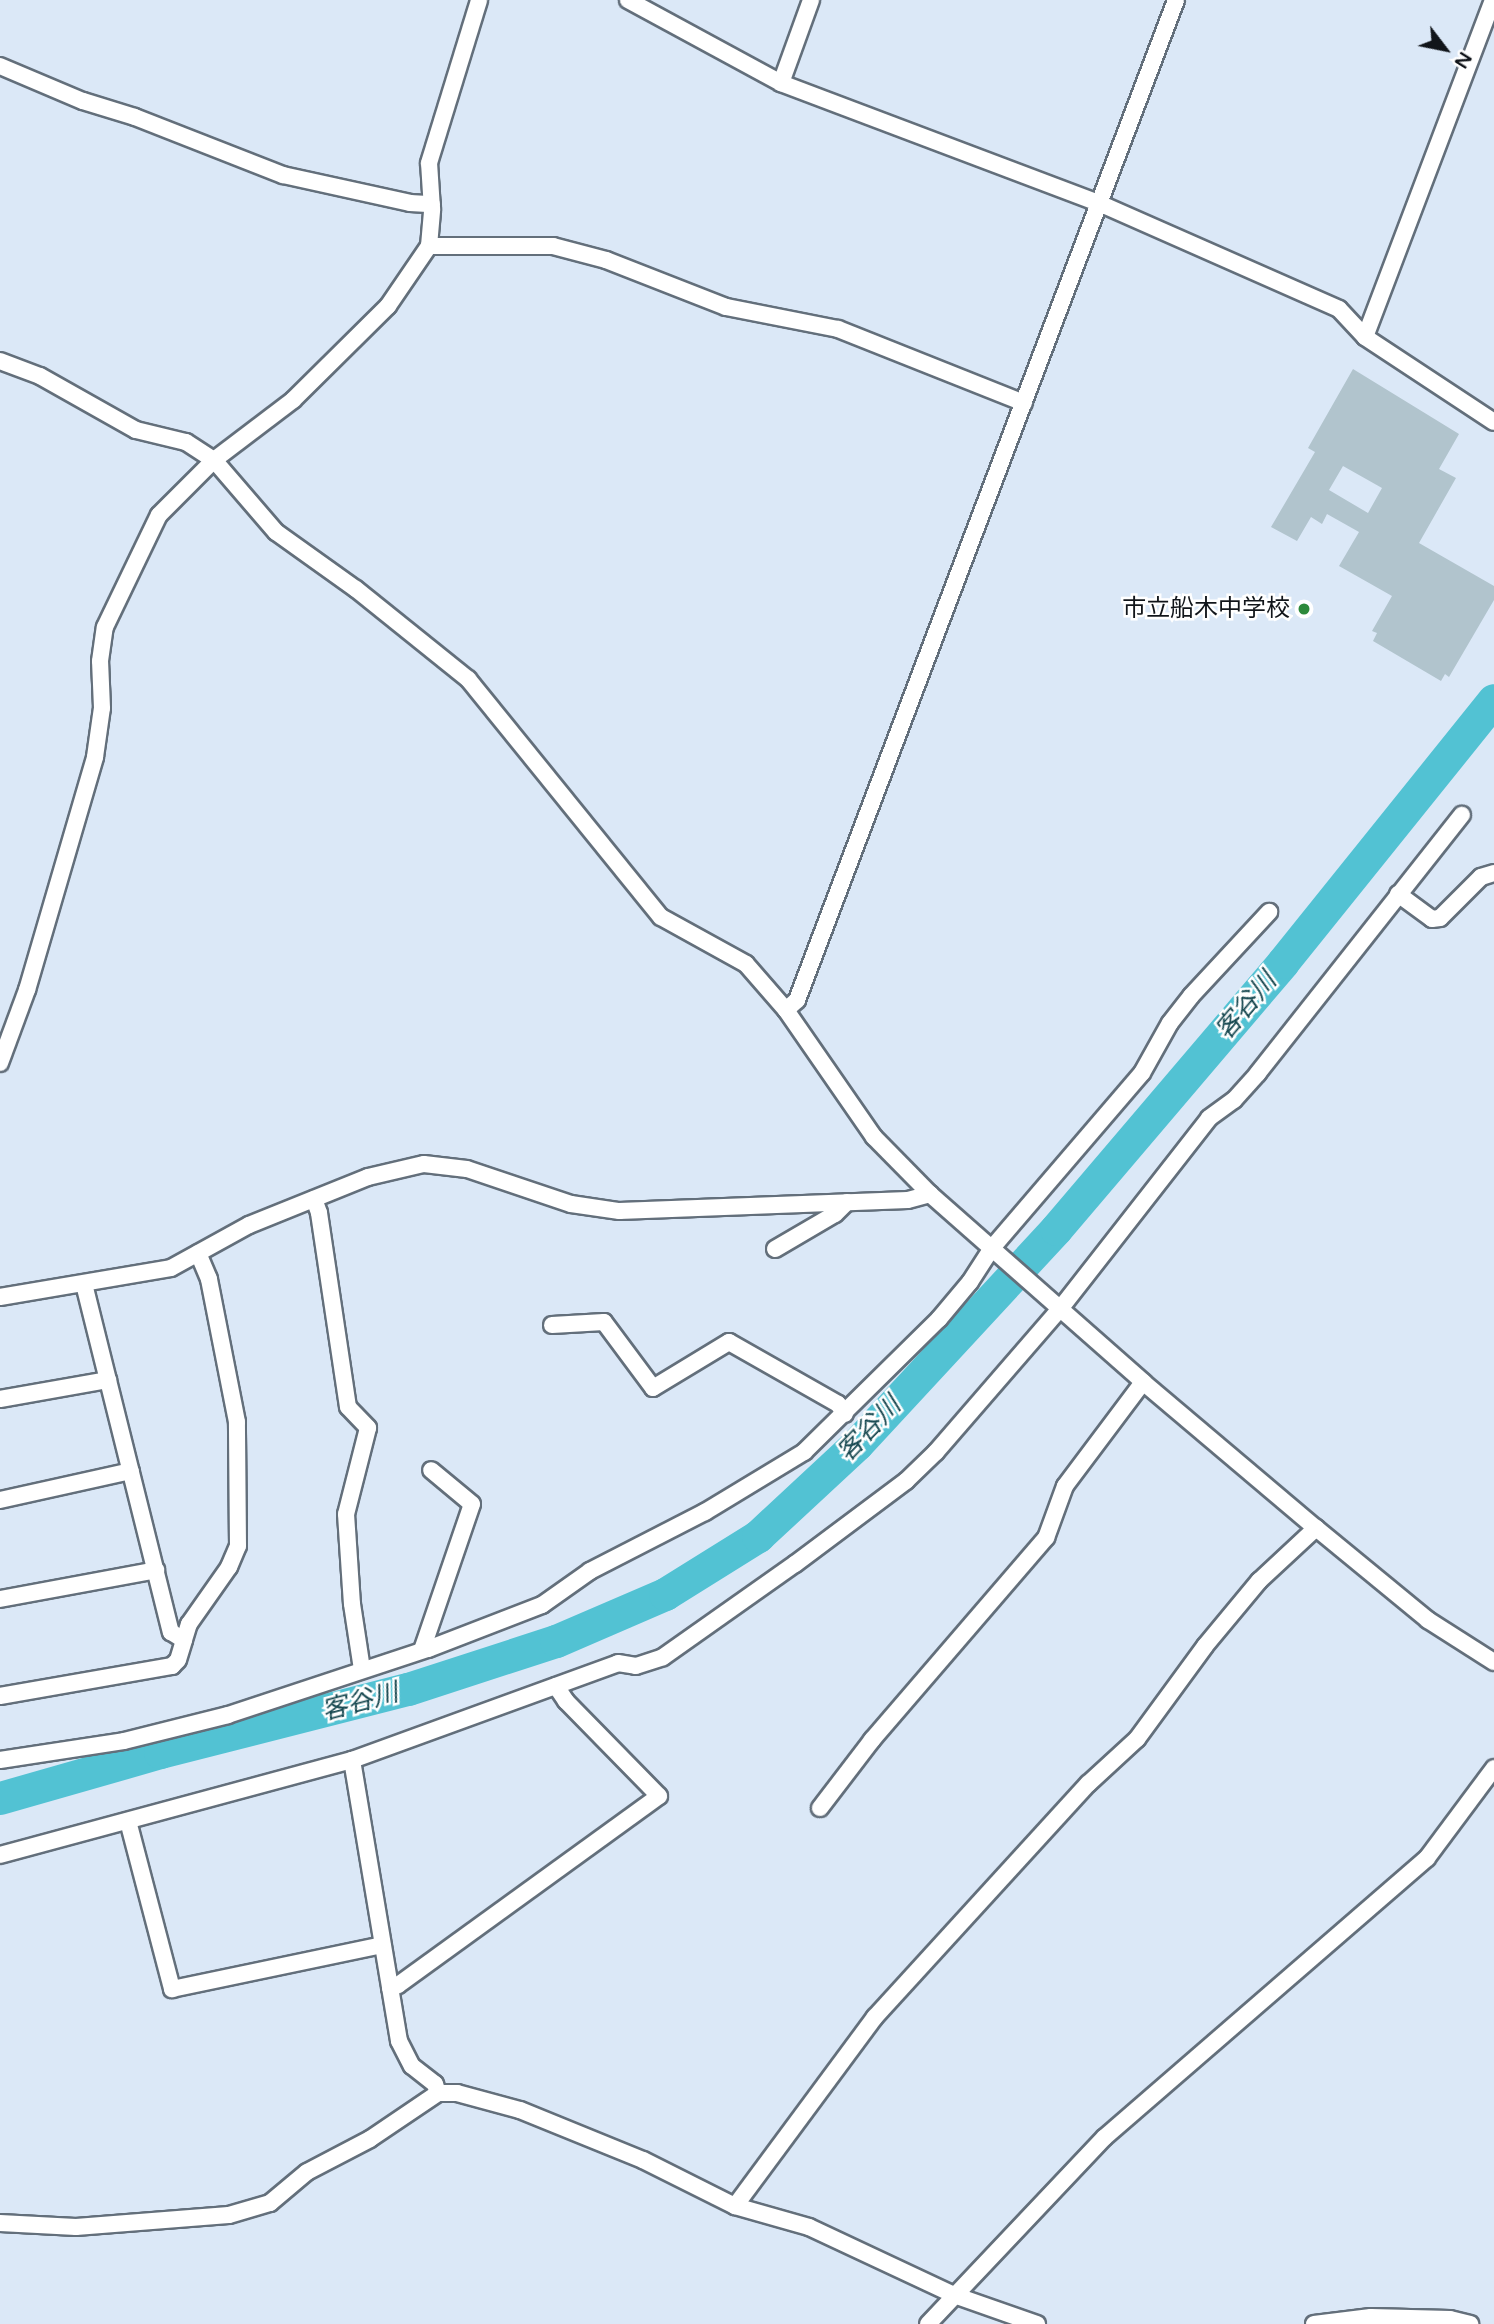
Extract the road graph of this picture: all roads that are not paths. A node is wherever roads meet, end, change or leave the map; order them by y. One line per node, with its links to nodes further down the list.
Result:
1 (479, 0): 8 (street)
2 (628, 0): 7 (street)
3 (811, 0): 7 (street)
4 (1176, 0): 9 (street)
5 (1493, 0): 11 (street)
6 (0, 66): 8 (street)
7 (781, 83): 9 (street)
8 (432, 204): 10 (street)
9 (1101, 204): 11 (street); 13 (street)
10 (429, 246): 13 (street); 15 (street)
11 (1365, 337): 14 (street)
12 (0, 361): 15 (street)
13 (1024, 403): 20 (street)
14 (1494, 422)
15 (214, 460): 20 (street); 21 (street)
16 (1462, 815): 18 (street)
17 (1494, 873): 18 (street)
18 (1398, 894): 30 (street)
19 (1269, 912): 26 (street)
20 (786, 1010): 22 (street)
21 (0, 1063)
22 (930, 1194): 24 (street); 26 (street)
23 (314, 1199): 24 (street); 27 (street); 45 (street)
24 (846, 1202): 25 (street)
25 (775, 1249)
26 (995, 1251): 30 (street); 35 (street)
27 (198, 1253): 28 (street); 42 (street)
28 (84, 1284): 29 (street); 32 (street)
29 (0, 1297)
30 (1058, 1307): 33 (street); 46 (street)
31 (552, 1325): 35 (street)
32 (108, 1380): 34 (street); 37 (street)
33 (1143, 1382): 39 (street); 51 (street)
34 (0, 1399)
35 (845, 1414): 43 (street)
36 (431, 1470): 43 (street)
37 (131, 1471): 38 (street); 40 (street)
38 (0, 1500)
39 (1316, 1528): 44 (street); 57 (street)
40 (156, 1570): 41 (street); 42 (street)
41 (0, 1599)
42 (184, 1640): 47 (street)
43 (422, 1650): 45 (street)
44 (1494, 1662)
45 (362, 1669): 49 (street)
46 (556, 1686): 48 (street); 55 (street)
47 (0, 1696)
48 (352, 1759): 52 (street); 54 (street)
49 (0, 1760)
50 (1494, 1768): 59 (street)
51 (820, 1808)
52 (128, 1821): 53 (street); 54 (street)
53 (0, 1855)
54 (382, 1944): 55 (street)
55 (390, 1987): 56 (street)
56 (438, 2093): 57 (street); 58 (street)
57 (735, 2206): 59 (street)
58 (0, 2223)
59 (954, 2295): 60 (street); 61 (street)
60 (928, 2324)
61 (1037, 2324)
62 (1314, 2324): 63 (street)
63 (1469, 2324)

